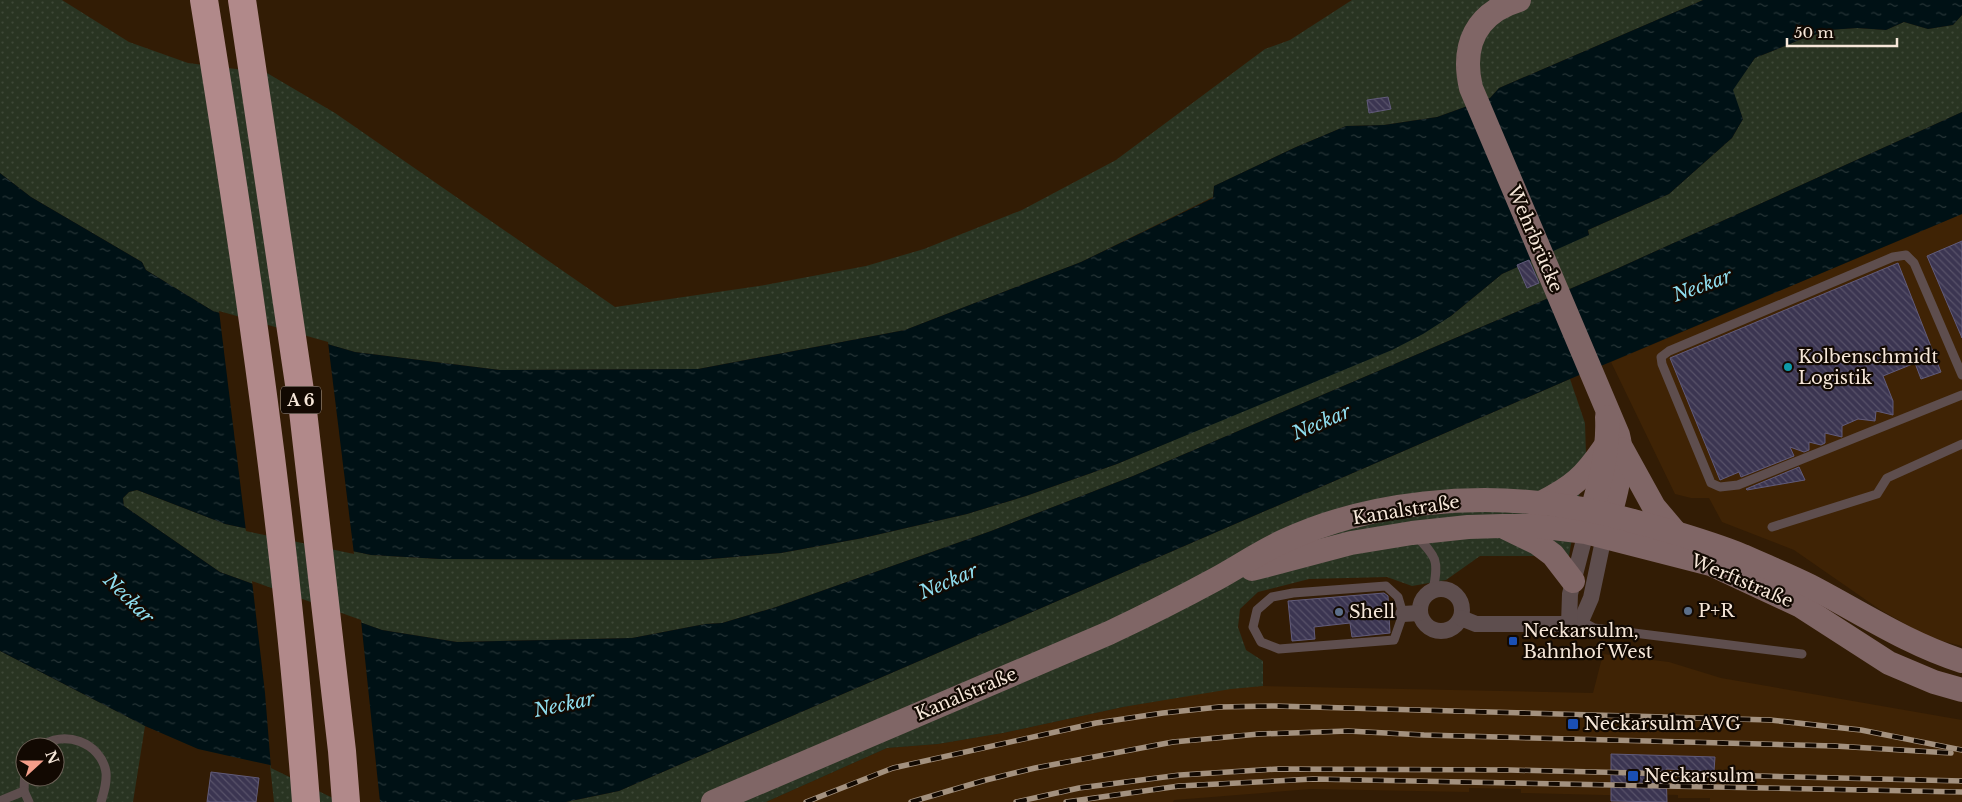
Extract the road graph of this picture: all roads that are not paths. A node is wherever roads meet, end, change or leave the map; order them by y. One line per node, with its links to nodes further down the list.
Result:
1 (204, 0): 29 (highway, A 6)
2 (242, 0): 30 (highway, A 6)
3 (1519, 0): 7 (main road, Wehrbrücke)
4 (1962, 375): 5 (lane)
5 (1962, 395)
6 (1962, 444): 11 (lane)
7 (1614, 447): 8 (main road); 9 (main road); 13 (main road)
8 (1541, 503): 9 (main road, Kanalstraße); 14 (main road, Kanalstraße)
9 (1598, 523): 10 (main road, Kanalstraße); 13 (main road, Werftstraße); 15 (street); 19 (street); 22 (main road, Werftstraße)
10 (1502, 526): 12 (main road, Kanalstraße); 15 (main road)
11 (1772, 527)
12 (1412, 532): 14 (main road, Kanalstraße); 16 (lane)
13 (1676, 533): 21 (main road, Werftstraße)
14 (1216, 579): 31 (main road, Kanalstraße)
15 (1573, 581): 19 (street)
16 (1434, 590): 17 (street); 18 (street)
17 (1411, 614): 17 (lane); 18 (street)
18 (1461, 618): 19 (street)
19 (1575, 622): 20 (lane)
20 (1802, 654)
21 (1962, 661)
22 (1962, 690)
23 (65, 739): 28 (lane)
24 (24, 787): 25 (lane)
25 (24, 791): 26 (lane); 27 (lane)
26 (0, 801)
27 (30, 802)
28 (100, 802)
29 (306, 802)
30 (346, 802)
31 (713, 802)

